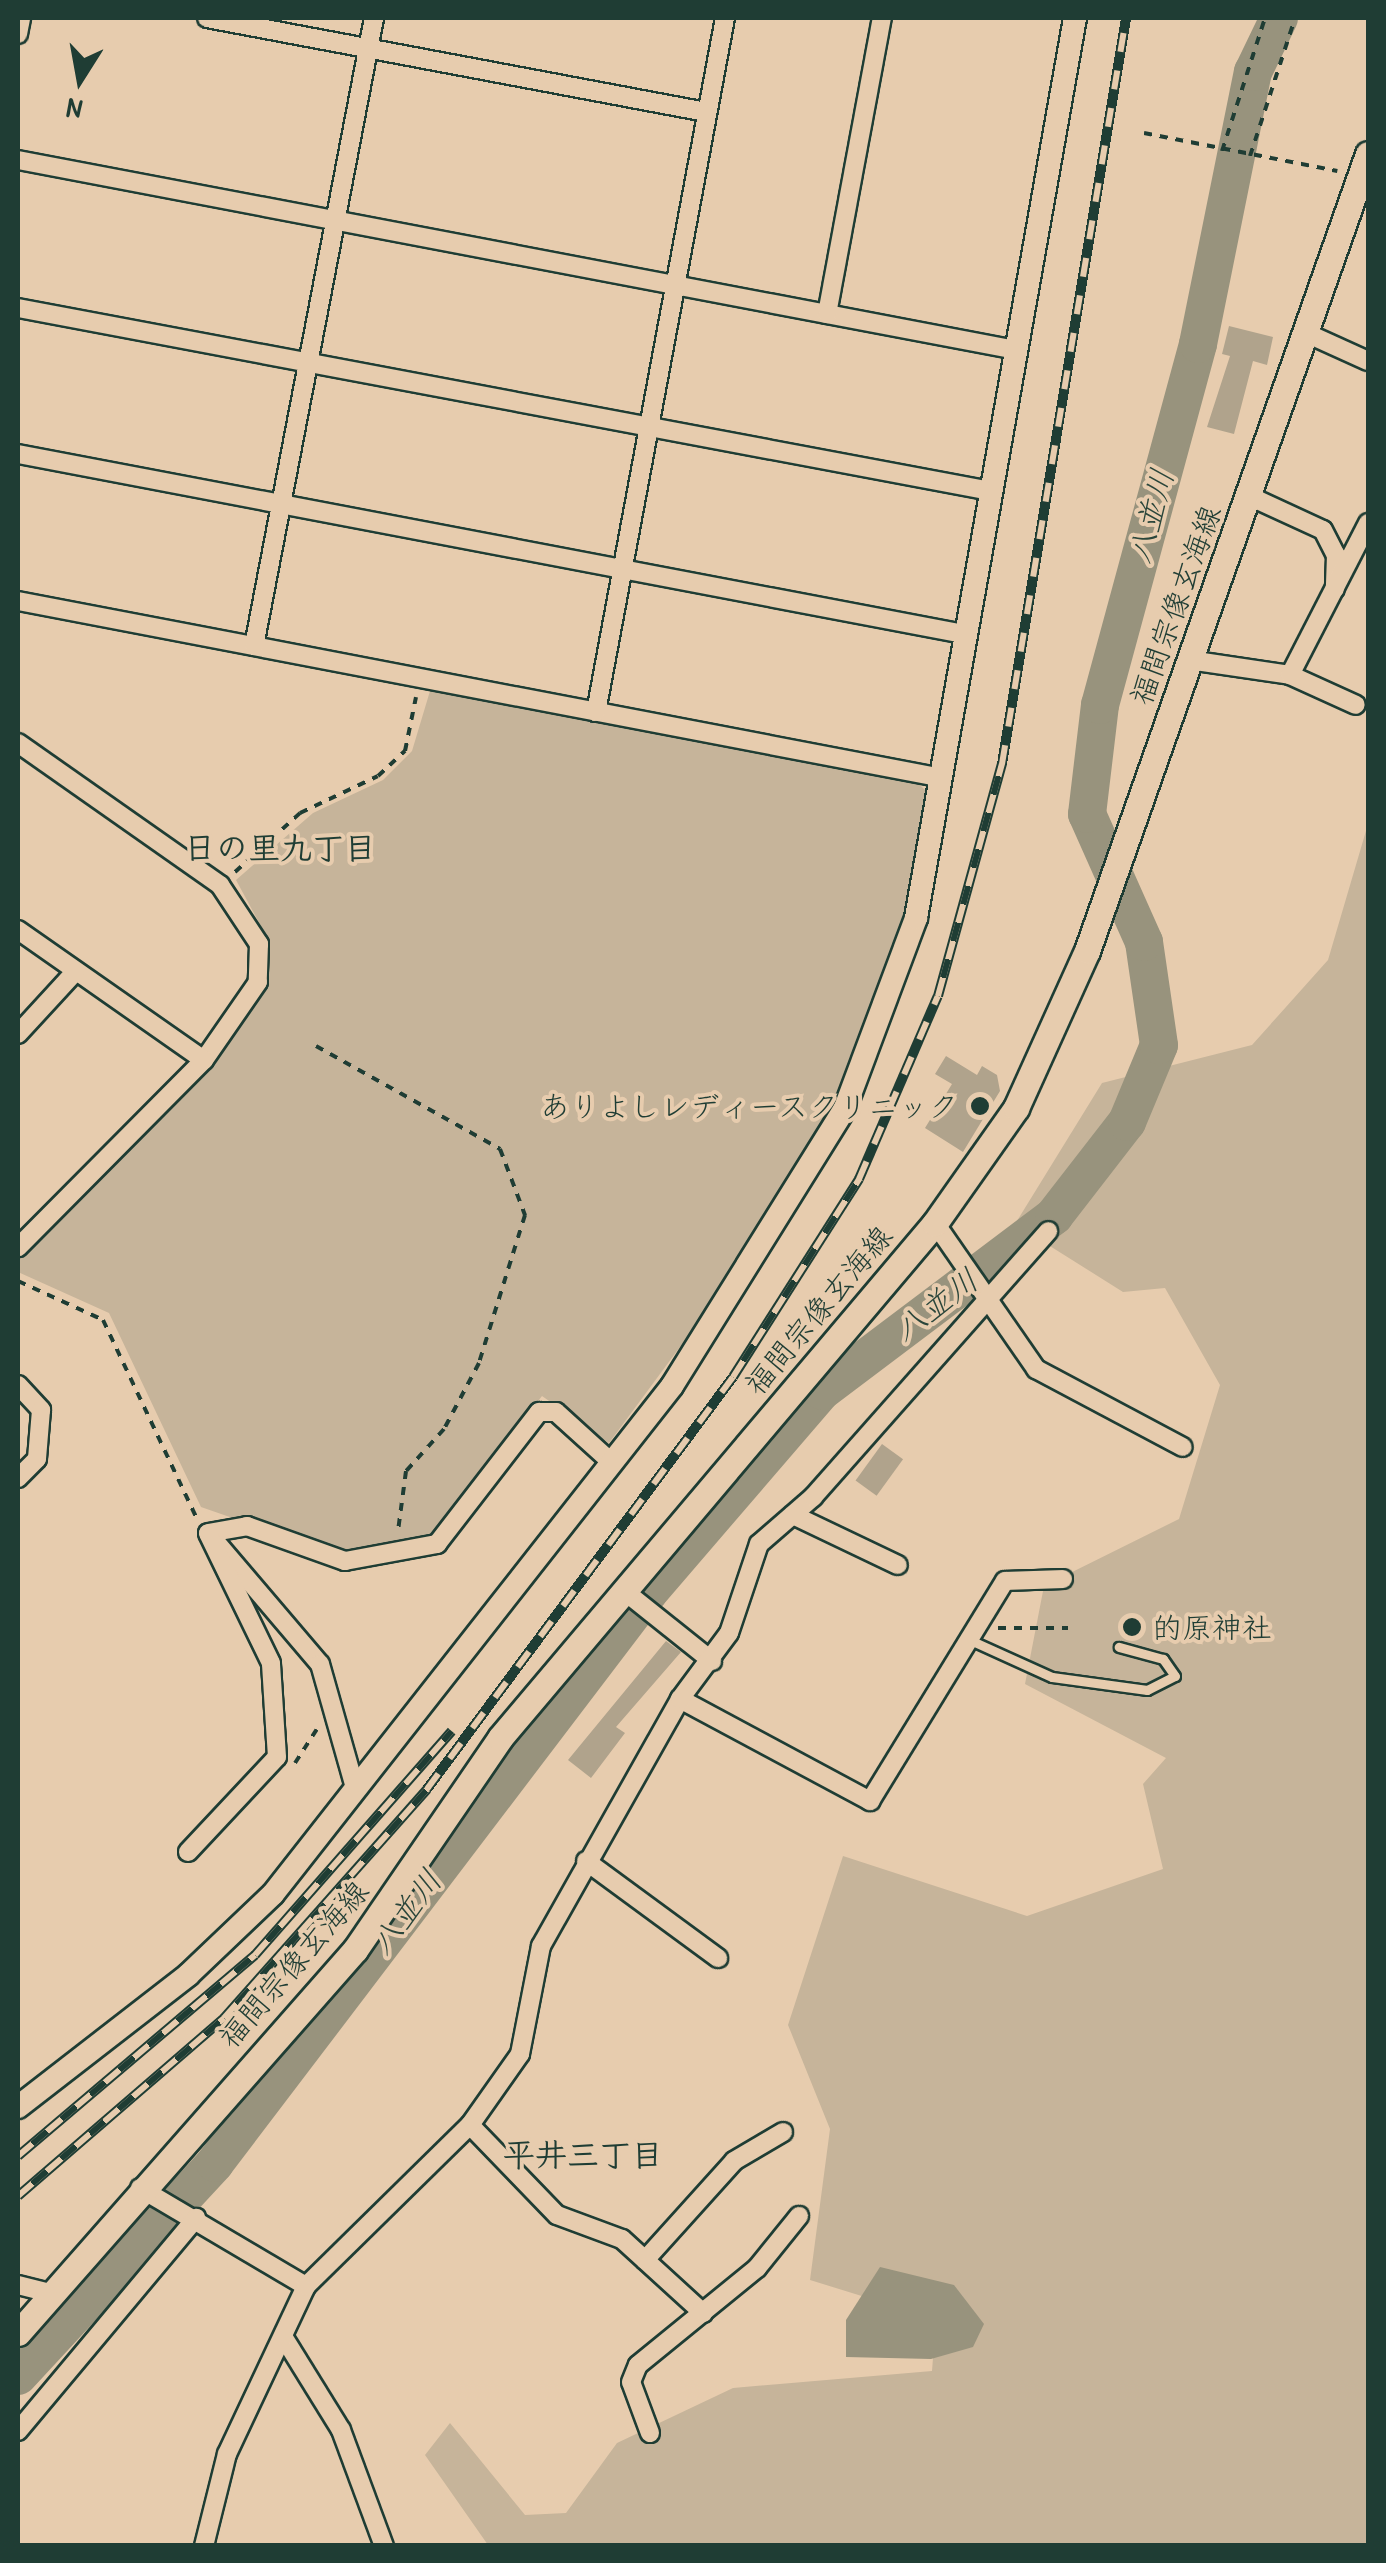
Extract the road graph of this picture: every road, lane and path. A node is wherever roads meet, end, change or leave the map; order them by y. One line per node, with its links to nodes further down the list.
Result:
1 (20, 18): 9 (street)
2 (206, 18): 10 (street)
3 (374, 18): 10 (street)
4 (725, 18): 11 (street)
5 (882, 18): 20 (street)
6 (1075, 18): 22 (street)
7 (1265, 18): 13 (path)
8 (1295, 18): 14 (path)
9 (18, 34)
10 (368, 47): 11 (street); 17 (street)
11 (706, 112): 18 (street)
12 (1144, 134): 13 (path)
13 (1222, 151): 14 (path)
14 (1250, 157): 16 (path)
15 (18, 160): 17 (street)
16 (1366, 170): 21 (main road, 福間宗像玄海線)
17 (335, 223): 18 (street); 24 (street)
18 (676, 286): 20 (street); 25 (street)
19 (18, 308): 24 (street)
20 (827, 314): 22 (street)
21 (1306, 333): 23 (street); 28 (main road, 福間宗像玄海線)
22 (1016, 350): 27 (street)
23 (1368, 361)
24 (308, 362): 25 (street); 29 (street)
25 (649, 426): 27 (street); 31 (street)
26 (18, 454): 29 (street)
27 (990, 491): 34 (street)
28 (1249, 496): 32 (street); 36 (main road, 福間宗像玄海線)
29 (282, 505): 31 (street); 35 (street)
30 (1368, 523): 32 (street)
31 (622, 568): 34 (street); 40 (street)
32 (1335, 599): 37 (street)
33 (18, 601): 35 (street)
34 (964, 634): 42 (street)
35 (254, 646): 38 (street)
36 (1189, 660): 37 (street); 49 (main road, 福間宗像玄海線)
37 (1290, 674): 39 (street)
38 (420, 678): 40 (street); 43 (path)
39 (1356, 705)
40 (596, 712): 42 (street)
41 (18, 743): 43 (street)
42 (937, 777): 56 (street)
43 (220, 885): 48 (street)
44 (18, 930): 45 (street)
45 (75, 972): 46 (street); 48 (street)
46 (18, 1034)
47 (316, 1046): 60 (path)
48 (204, 1060): 51 (street)
49 (935, 1223): 53 (street); 63 (main road, 福間宗像玄海線)
50 (1048, 1231): 53 (street)
51 (18, 1247)
52 (18, 1281): 59 (path)
53 (993, 1301): 55 (street); 58 (street)
54 (18, 1385): 57 (street)
55 (1182, 1448)
56 (608, 1460): 60 (street); 71 (street)
57 (18, 1478)
58 (793, 1515): 61 (street); 67 (street)
59 (208, 1533): 60 (street); 69 (street); 70 (street)
60 (398, 1551)
61 (898, 1565)
62 (1063, 1578): 65 (street)
63 (629, 1595): 67 (street); 78 (main road, 福間宗像玄海線)
64 (1068, 1628): 65 (path)
65 (971, 1634): 66 (lane); 68 (street)
66 (1119, 1647)
67 (712, 1660): 68 (street)
68 (680, 1699): 73 (street)
69 (333, 1717): 70 (path); 71 (street)
70 (268, 1767): 72 (street)
71 (355, 1788): 75 (street)
72 (188, 1852)
73 (586, 1861): 74 (street); 76 (street)
74 (718, 1958)
75 (18, 2108)
76 (470, 2125): 81 (street); 83 (street)
77 (783, 2132): 81 (street)
78 (149, 2192): 80 (street); 84 (main road, 福間宗像玄海線)
79 (799, 2216): 85 (street)
80 (192, 2217): 83 (street); 88 (street)
81 (645, 2260): 85 (street)
82 (18, 2285): 84 (street)
83 (306, 2286): 87 (street)
84 (54, 2294): 86 (main road, 福間宗像玄海線)
85 (703, 2313): 89 (street)
86 (18, 2333)
87 (284, 2338): 90 (street); 91 (street)
88 (18, 2431)
89 (650, 2433)
90 (204, 2546)
91 (384, 2546)

